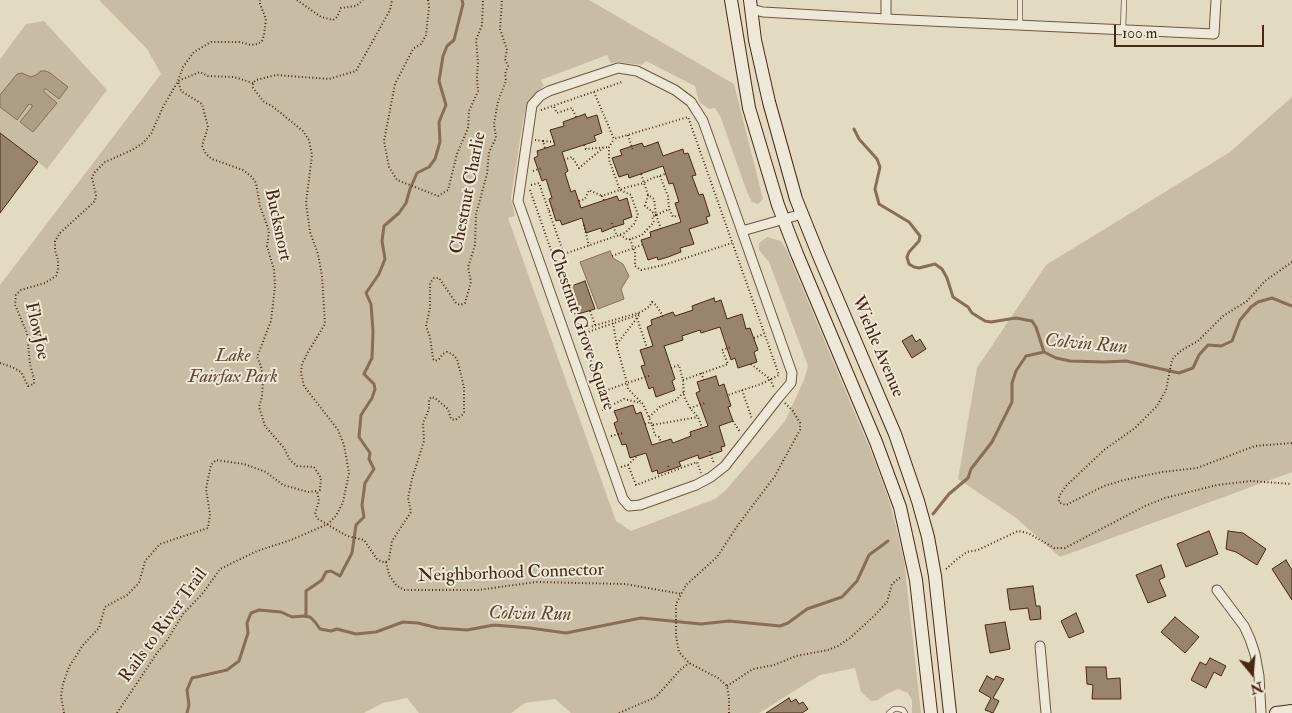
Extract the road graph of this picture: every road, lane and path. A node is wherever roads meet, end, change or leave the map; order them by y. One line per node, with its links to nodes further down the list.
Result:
1 (260, 0): 17 (path)
2 (297, 0): 3 (path)
3 (363, 0)
4 (392, 0): 19 (path)
5 (428, 0): 6 (path, Chestnut Charlie)
6 (483, 0)
7 (502, 0): 124 (path, Chestnut Charlie)
8 (731, 0): 54 (main road)
9 (886, 0): 14 (street)
10 (1020, 0): 15 (lane)
11 (1124, 0): 16 (lane)
12 (1216, 0): 16 (street)
13 (751, 5): 14 (street); 51 (main road, Wiehle Avenue)
14 (886, 19): 15 (street)
15 (1020, 26): 16 (street)
16 (1123, 30)
17 (178, 81): 19 (path); 82 (path, FlowJoe); 122 (path, Bucksnort)
18 (622, 82): 20 (path)
19 (253, 83): 123 (path)
20 (594, 92): 21 (path); 25 (path)
21 (554, 106): 22 (path); 23 (path)
22 (540, 111)
23 (576, 117)
24 (628, 135): 25 (path); 33 (path); 61 (path)
25 (614, 139): 31 (path)
26 (534, 140): 27 (path)
27 (542, 141): 28 (path); 32 (path)
28 (554, 142)
29 (584, 145): 30 (path)
30 (604, 147): 31 (path); 34 (path)
31 (608, 147): 43 (path)
32 (545, 148)
33 (634, 151)
34 (564, 160)
35 (542, 168): 36 (path)
36 (528, 173)
37 (641, 174): 41 (path)
38 (665, 174): 39 (path)
39 (660, 176): 41 (path); 49 (path)
40 (526, 181): 42 (path)
41 (644, 183): 43 (path); 44 (path)
42 (528, 186): 50 (path); 68 (path)
43 (620, 190): 45 (path); 59 (path)
44 (648, 195): 53 (path); 53 (path)
45 (602, 196): 46 (path); 47 (path)
46 (604, 200)
47 (579, 201)
48 (556, 209): 50 (path)
49 (669, 209): 52 (path); 53 (path)
50 (549, 211): 65 (path)
51 (802, 214): 54 (street); 140 (main road, Wiehle Avenue)
52 (679, 215)
53 (656, 216): 57 (path); 60 (path)
54 (783, 219): 58 (street); 139 (main road)
55 (612, 223): 59 (path)
56 (584, 226): 63 (path)
57 (661, 229)
58 (742, 231): 95 (street, Chestnut Grove Square); 95 (street, Chestnut Grove Square)
59 (618, 236): 60 (path); 63 (path)
60 (630, 239): 64 (path)
61 (732, 243): 64 (path); 77 (path)
62 (642, 245): 64 (path)
63 (590, 246): 65 (path)
64 (634, 248): 66 (path)
65 (564, 254): 68 (path)
66 (612, 256)
67 (1292, 262): 112 (path)
68 (556, 266): 75 (path)
69 (590, 311): 74 (path)
70 (641, 312): 71 (path); 72 (path); 73 (path); 74 (path)
71 (662, 316)
72 (637, 318): 79 (path); 81 (path)
73 (613, 323): 76 (path); 79 (path)
74 (595, 325): 75 (path)
75 (580, 330): 76 (path)
76 (582, 334): 92 (path)
77 (764, 334): 78 (path); 87 (path)
78 (754, 338)
79 (617, 345): 90 (path)
80 (731, 347): 85 (path)
81 (647, 348)
82 (0, 364)
83 (751, 364): 87 (path)
84 (672, 368): 88 (path)
85 (702, 373): 88 (path); 89 (path)
86 (649, 376): 90 (path)
87 (770, 379): 91 (path); 95 (path)
88 (683, 380): 93 (path)
89 (704, 380)
90 (626, 383): 92 (path); 97 (path)
91 (742, 390): 94 (path); 103 (path)
92 (602, 392): 98 (path)
93 (684, 392): 99 (path); 101 (path)
94 (728, 395)
95 (777, 395): 128 (path)
96 (705, 403): 99 (path)
97 (643, 404): 98 (path); 101 (path)
98 (607, 407): 100 (path)
99 (690, 408): 102 (path)
100 (601, 410)
101 (649, 417): 106 (path)
102 (698, 417): 106 (path); 107 (path)
103 (756, 417)
104 (732, 421): 109 (path)
105 (645, 424): 106 (path)
106 (651, 424): 111 (path)
107 (702, 428)
108 (623, 432): 110 (path)
109 (742, 434)
110 (610, 436)
111 (661, 442)
112 (1292, 443)
113 (710, 451): 115 (path)
114 (638, 455): 116 (path)
115 (719, 461)
116 (628, 465): 118 (path); 119 (path)
117 (668, 466): 119 (path)
118 (620, 467)
119 (671, 472): 120 (path)
120 (702, 477)
121 (1292, 484): 125 (path)
122 (317, 491): 123 (path); 133 (path)
123 (328, 524): 124 (path); 134 (path, Rails to River Trail)
124 (386, 562): 128 (path, Neighborhood Connector)
125 (946, 569)
126 (902, 576): 131 (path)
127 (1216, 590): 142 (street)
128 (682, 594): 130 (path)
129 (1040, 646): 141 (street)
130 (689, 663): 131 (path); 135 (path)
131 (727, 686): 136 (path)
132 (1292, 712): 143 (main road)
133 (64, 713)
134 (116, 713)
135 (619, 713)
136 (728, 713)
137 (889, 713): 138 (lane)
138 (905, 713)
139 (931, 713)
140 (950, 713)
141 (1046, 713)
142 (1261, 713)
143 (1276, 713)

